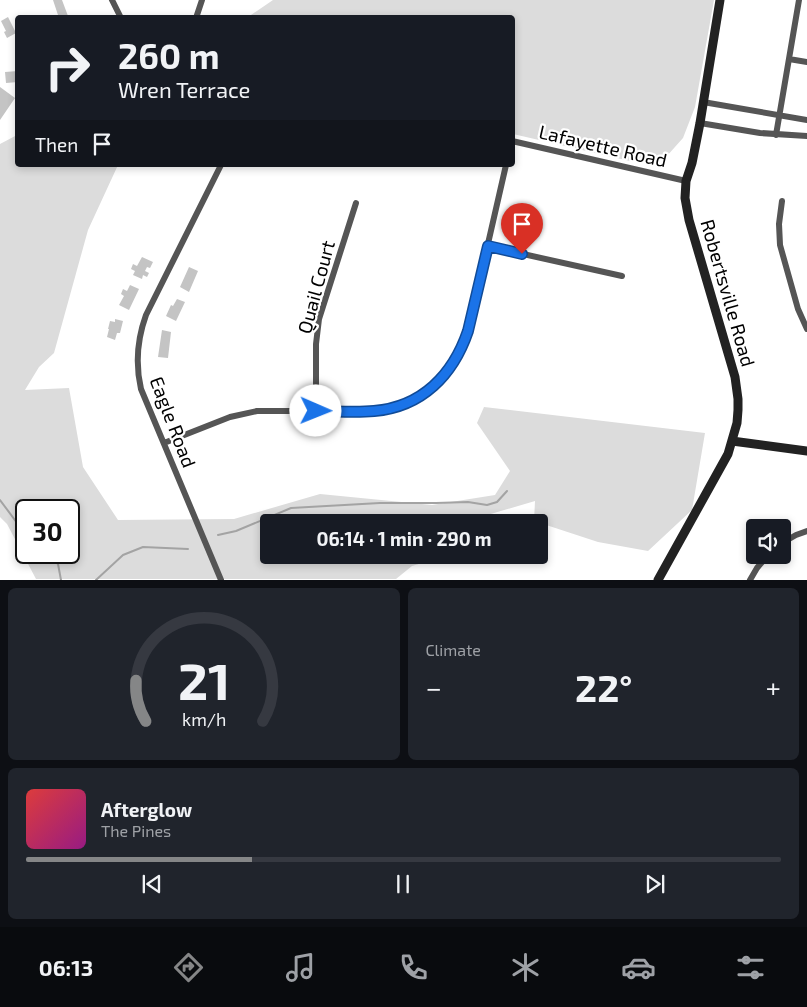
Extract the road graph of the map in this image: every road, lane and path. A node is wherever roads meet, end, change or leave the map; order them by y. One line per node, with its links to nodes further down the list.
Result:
1 (112, 0): 5 (street)
2 (202, 0): 6 (street)
3 (720, 0): 9 (street, Robertsville Road)
4 (799, 0): 7 (street)
5 (120, 15)
6 (197, 15)
7 (789, 59): 8 (street); 10 (street)
8 (807, 62)
9 (703, 102): 10 (street); 12 (street, Robertsville Road)
10 (780, 116): 11 (street); 13 (street)
11 (807, 120)
12 (700, 123): 13 (street); 18 (street, Robertsville Road)
13 (776, 135): 14 (street)
14 (807, 136)
15 (515, 142): 18 (street, Lafayette Road)
16 (219, 167): 26 (street, Eagle Road)
17 (506, 167): 21 (street)
18 (686, 181): 25 (street, Robertsville Road)
19 (782, 201): 23 (street)
20 (356, 203): 24 (street, Quail Court)
21 (488, 246): 22 (street); 24 (street)
22 (622, 276)
23 (807, 330)
24 (316, 411): 26 (street)
25 (732, 441): 27 (street); 32 (street, Robertsville Road)
26 (164, 443): 31 (street, Eagle Road)
27 (807, 451)
28 (807, 531): 29 (street)
29 (791, 538)
30 (760, 564): 33 (street)
31 (221, 580)
32 (658, 580)
33 (750, 580)

